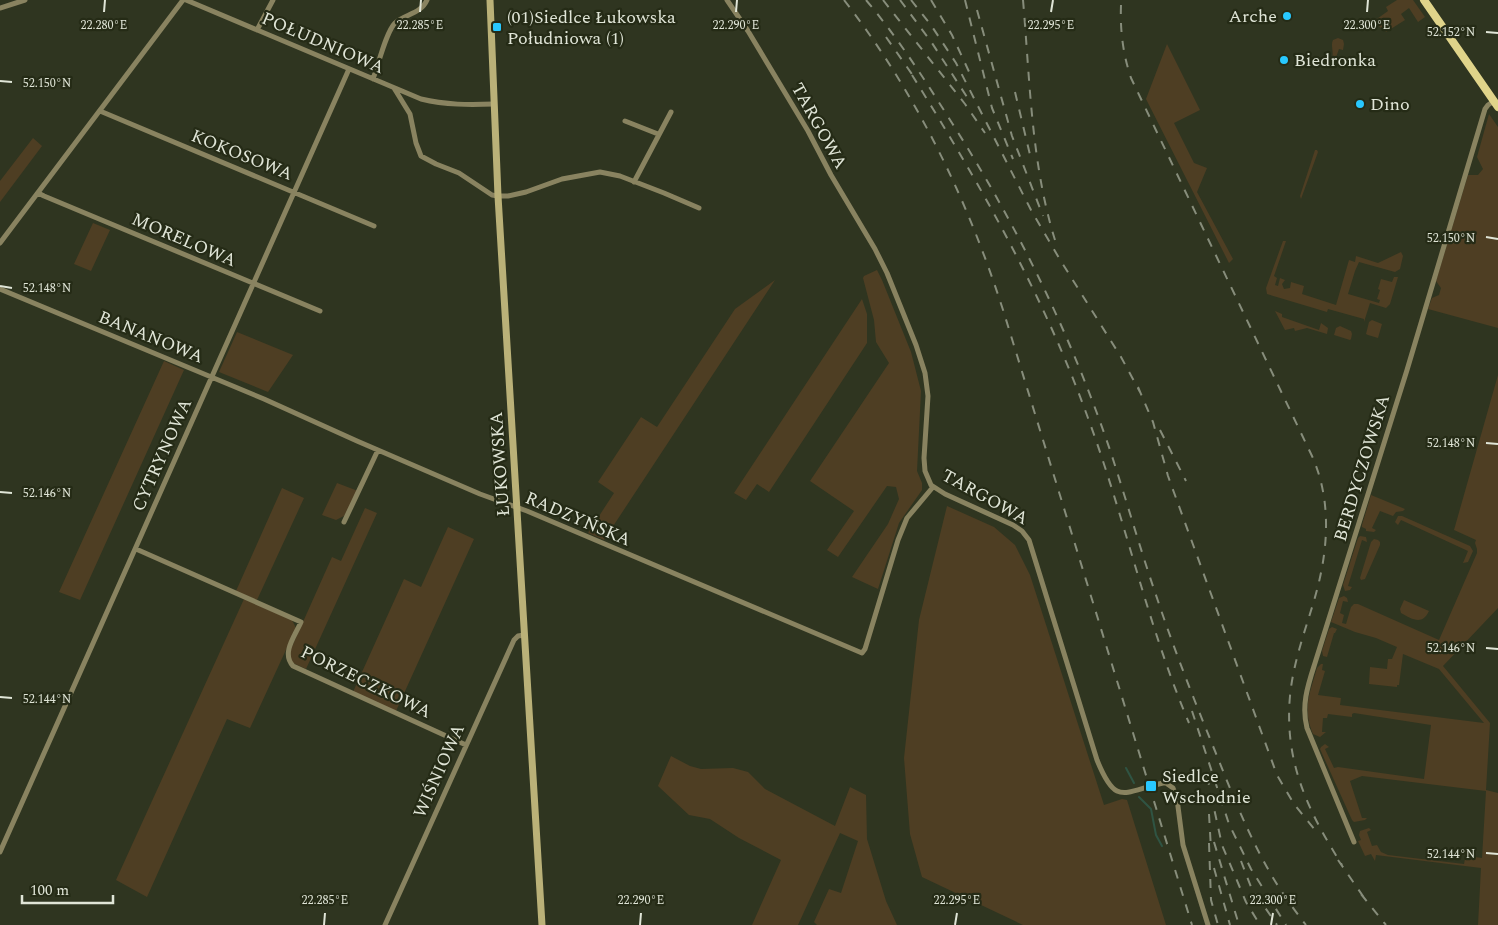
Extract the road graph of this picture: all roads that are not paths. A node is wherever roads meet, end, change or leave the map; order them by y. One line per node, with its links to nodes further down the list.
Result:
1 (25, 0): 8 (street)
2 (184, 0): 9 (street, POŁUDNIOWA); 15 (street)
3 (273, 0): 9 (street)
4 (427, 0): 11 (street)
5 (490, 0): 13 (main road, ŁUKOWSKA)
6 (727, 0): 32 (street, TARGOWA)
7 (1424, 0): 14 (main road)
8 (0, 8)
9 (257, 30): 10 (street, POŁUDNIOWA)
10 (349, 69): 11 (street, POŁUDNIOWA); 20 (street, CYTRYNOWA)
11 (373, 79): 12 (street, POŁUDNIOWA)
12 (394, 88): 13 (street, POŁUDNIOWA); 22 (street, POŁUDNIOWA)
13 (494, 104): 22 (main road, ŁUKOWSKA)
14 (1496, 104): 38 (street, BERDYCZOWSKA)
15 (100, 111): 20 (street, KOKOSOWA); 21 (street)
16 (671, 112): 18 (street)
17 (625, 121): 18 (street)
18 (658, 134): 19 (street)
19 (634, 182): 22 (street); 23 (street)
20 (294, 191): 24 (street, KOKOSOWA); 26 (street, CYTRYNOWA)
21 (38, 193): 25 (street); 26 (street, MORELOWA)
22 (498, 196): 33 (main road, ŁUKOWSKA)
23 (700, 208)
24 (374, 226)
25 (0, 243)
26 (252, 284): 28 (street, MORELOWA); 29 (street, CYTRYNOWA)
27 (0, 289): 29 (street, BANANOWA)
28 (320, 311)
29 (212, 376): 30 (street, BANANOWA); 35 (street, CYTRYNOWA)
30 (264, 399): 31 (street, RADZYŃSKA)
31 (378, 450): 33 (street, RADZYŃSKA); 34 (street)
32 (933, 487): 33 (street, RADZYŃSKA); 42 (street, TARGOWA)
33 (518, 508): 36 (main road, ŁUKOWSKA)
34 (344, 522)
35 (136, 548): 37 (street, PORZECZKOWA); 39 (street, CYTRYNOWA)
36 (524, 635): 37 (street, WIŚNIOWA); 41 (main road, ŁUKOWSKA)
37 (466, 745): 40 (street, WIŚNIOWA)
38 (1354, 842)
39 (0, 852)
40 (385, 925)
41 (542, 925)
42 (1208, 925)

